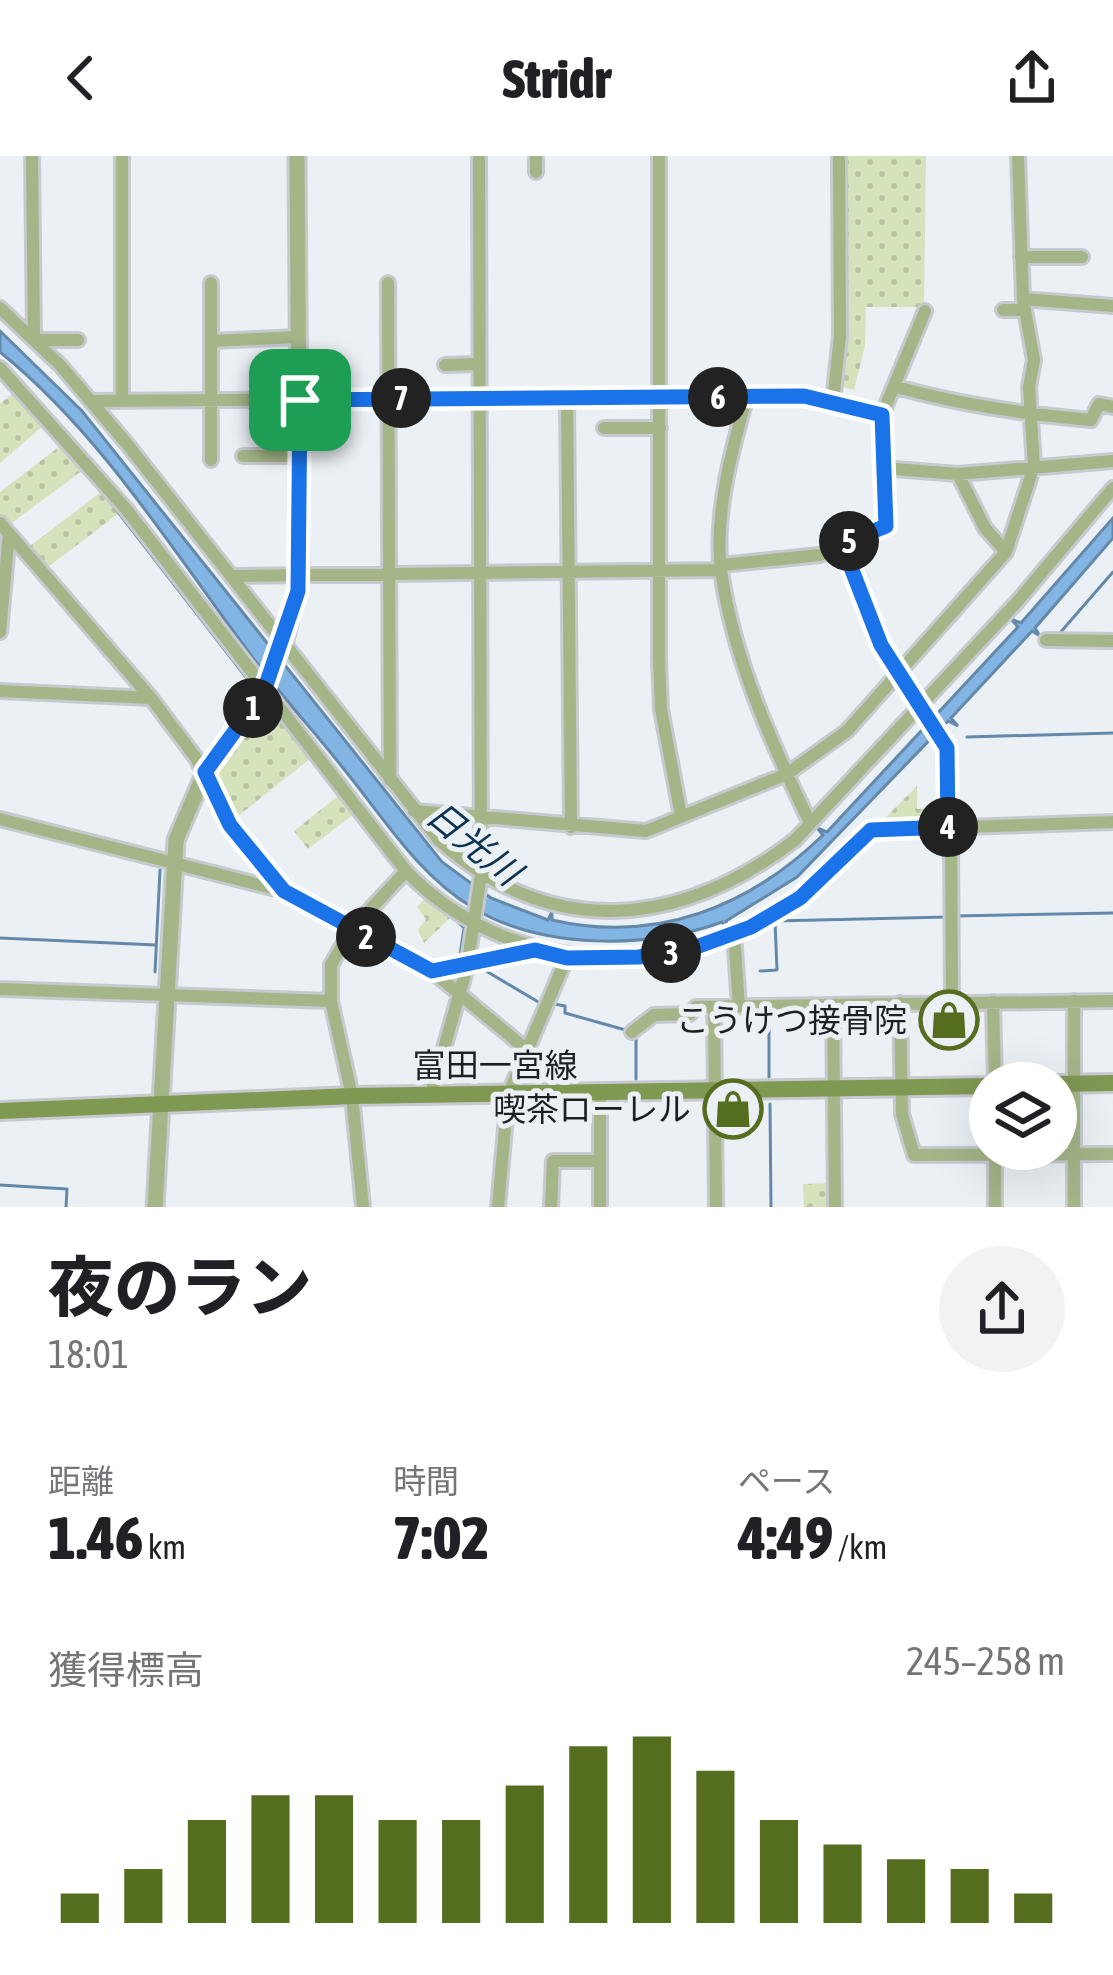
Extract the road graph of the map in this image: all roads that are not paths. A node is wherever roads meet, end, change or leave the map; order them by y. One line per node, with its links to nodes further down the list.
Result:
1 (32, 156): 20 (street)
2 (122, 156): 34 (street)
3 (297, 156): 19 (street)
4 (479, 156): 24 (street)
5 (536, 156): 9 (street)
6 (659, 156): 31 (street)
7 (839, 156): 36 (street)
8 (1018, 156): 10 (street)
9 (536, 172)
10 (1021, 257): 11 (street); 14 (street)
11 (1082, 257)
12 (212, 283): 22 (street)
13 (388, 283): 28 (street)
14 (1024, 304): 15 (street); 17 (street); 38 (street)
15 (1113, 306)
16 (0, 308): 20 (street)
17 (1003, 310)
18 (925, 311): 26 (street)
19 (299, 338): 22 (street); 32 (street)
20 (34, 339): 21 (street); 33 (street)
21 (78, 340)
22 (211, 341): 35 (street)
23 (445, 364): 24 (street)
24 (478, 364): 29 (street)
25 (0, 368): 66 (street)
26 (897, 387): 38 (street); 39 (street)
27 (747, 396): 31 (street); 36 (street); 53 (street)
28 (389, 398): 29 (street); 32 (street); 54 (street)
29 (478, 398): 30 (street); 56 (street)
30 (567, 398): 31 (street); 57 (street)
31 (660, 399): 41 (street)
32 (300, 400): 35 (street); 43 (street)
33 (91, 401): 34 (street); 58 (street)
34 (122, 401): 35 (street)
35 (211, 401): 44 (street)
36 (833, 402): 39 (street)
37 (1113, 407): 38 (street)
38 (1031, 414): 47 (street)
39 (882, 415): 46 (street)
40 (604, 428): 41 (street)
41 (660, 428): 55 (street)
42 (243, 456): 43 (street)
43 (301, 456): 59 (street)
44 (211, 460)
45 (1113, 461): 47 (street)
46 (882, 469): 48 (street); 51 (street)
47 (1030, 470): 48 (street); 52 (street)
48 (958, 474): 52 (street)
49 (1113, 488): 68 (street)
50 (3, 535): 60 (street); 67 (street)
51 (842, 544): 53 (street); 64 (street)
52 (1006, 552): 64 (street)
53 (721, 567): 55 (street); 70 (street)
54 (388, 574): 56 (street); 59 (street); 71 (street)
55 (658, 574): 57 (street); 73 (street)
56 (479, 575): 57 (street); 74 (street)
57 (570, 575): 78 (street)
58 (233, 577): 59 (street); 61 (street)
59 (300, 577): 61 (street)
60 (0, 632)
61 (285, 640): 66 (street); 71 (street)
62 (1046, 640): 63 (street)
63 (1113, 641)
64 (897, 672): 68 (street); 70 (street)
65 (0, 691): 67 (street)
66 (264, 691): 69 (street); 81 (street)
67 (151, 698): 69 (street)
68 (920, 704): 77 (street); 79 (street)
69 (205, 772): 80 (street); 83 (street)
70 (787, 774): 73 (street); 77 (street)
71 (390, 779): 72 (street)
72 (414, 811): 74 (street); 82 (street)
73 (681, 816): 78 (street)
74 (484, 817): 78 (street); 82 (street)
75 (0, 819): 80 (street)
76 (1113, 822): 79 (street)
77 (810, 823): 82 (street)
78 (571, 827)
79 (950, 827): 86 (street); 97 (street)
80 (172, 863): 83 (street); 93 (street)
81 (406, 872): 84 (street); 85 (street)
82 (481, 876): 84 (street)
83 (284, 891): 85 (street)
84 (475, 923): 87 (street); 89 (street)
85 (352, 929): 90 (street); 94 (street)
86 (734, 934): 88 (street); 101 (street)
87 (535, 950): 88 (street); 89 (street)
88 (567, 958): 104 (street)
89 (466, 967): 90 (street); 92 (street)
90 (432, 971): 92 (street)
91 (0, 988): 93 (street)
92 (459, 988): 104 (street); 113 (street)
93 (166, 997): 94 (street); 117 (street)
94 (331, 1001): 116 (street)
95 (1075, 1001): 96 (street); 98 (street); 106 (street)
96 (1113, 1001)
97 (952, 1002): 98 (street); 99 (street)
98 (993, 1002): 105 (street)
99 (900, 1003): 100 (street); 110 (street)
100 (833, 1005): 101 (street); 111 (street)
101 (739, 1006): 102 (street)
102 (714, 1007): 103 (street); 112 (street)
103 (632, 1032)
104 (526, 1049): 115 (street)
105 (992, 1062)
106 (1068, 1062)
107 (1113, 1083): 108 (main road)
108 (1077, 1084)
109 (969, 1085): 110 (main road, 富田一宮線)
110 (901, 1088): 111 (main road, 富田一宮線); 119 (street)
111 (832, 1089): 112 (main road, 富田一宮線); 131 (street)
112 (715, 1092): 114 (main road, 富田一宮線); 130 (street)
113 (431, 1094): 115 (main road, 富田一宮線); 116 (main road, 富田一宮線)
114 (600, 1094): 115 (main road, 富田一宮線); 122 (street)
115 (508, 1095): 127 (street)
116 (352, 1096): 117 (main road, 富田一宮線); 126 (street)
117 (159, 1103): 118 (main road, 富田一宮線); 125 (street)
118 (0, 1112)
119 (969, 1153)
120 (1077, 1154): 121 (street)
121 (1113, 1154)
122 (599, 1161): 128 (street); 129 (street)
123 (995, 1170): 132 (street)
124 (1073, 1170): 133 (street)
125 (155, 1207)
126 (363, 1207)
127 (497, 1207)
128 (551, 1207)
129 (600, 1207)
130 (716, 1207)
131 (835, 1207)
132 (995, 1207)
133 (1074, 1207)

